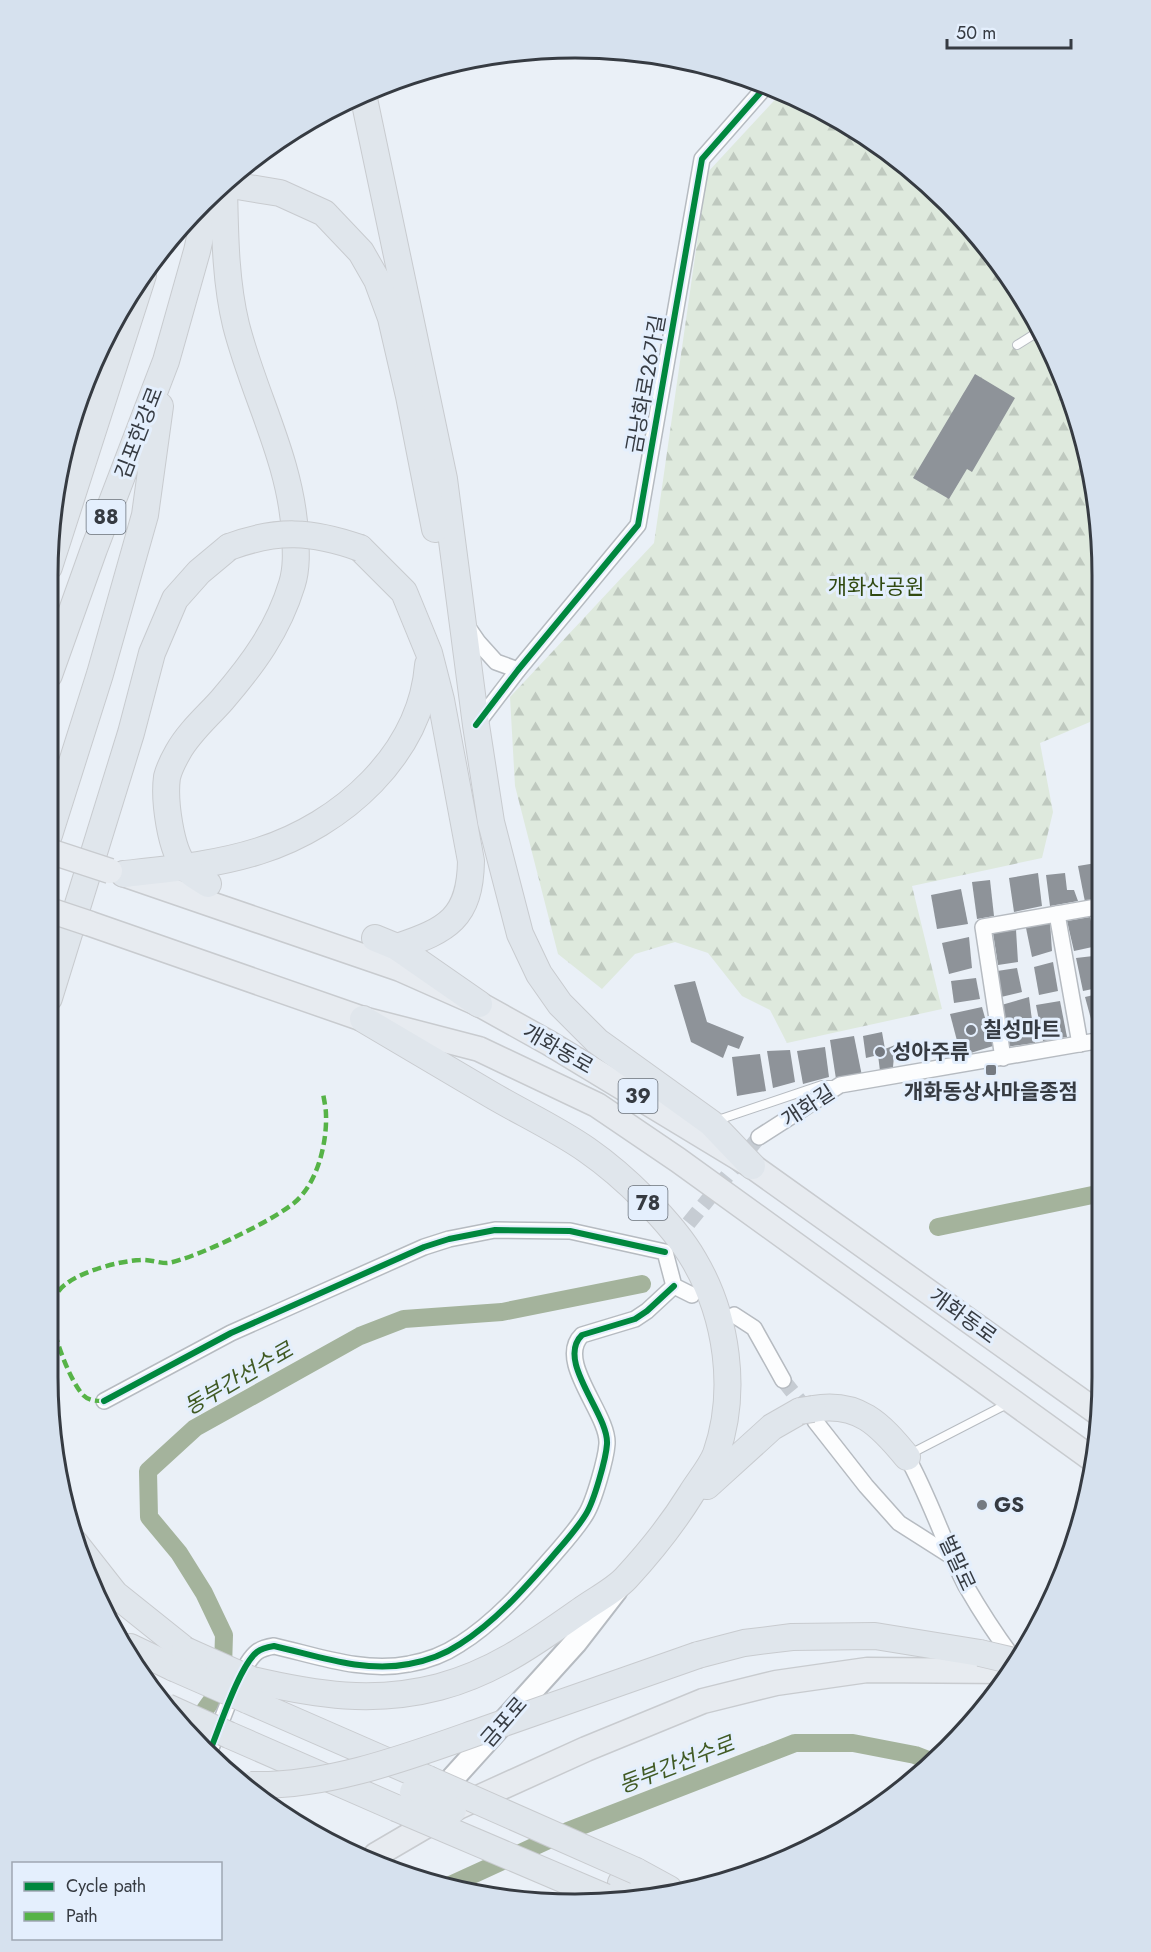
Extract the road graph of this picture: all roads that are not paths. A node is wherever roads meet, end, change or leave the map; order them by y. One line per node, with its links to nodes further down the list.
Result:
1 (760, 93): 15 (street, 금낭화로26가길)
2 (365, 104): 11 (highway)
3 (236, 186): 14 (highway)
4 (225, 197): 19 (highway)
5 (205, 216): 9 (highway, 88)
6 (131, 312): 10 (highway, 88)
7 (1033, 335): 8 (lane)
8 (1017, 345)
9 (166, 361): 12 (highway, 김포한강로 / 88); 17 (highway)
10 (61, 529)
11 (462, 618): 14 (highway); 15 (street)
12 (58, 650)
13 (429, 653): 19 (highway); 25 (highway, bridge); 26 (highway)
14 (467, 660): 16 (highway)
15 (518, 670): 16 (street, 금낭화로26가길)
16 (476, 725): 32 (highway)
17 (58, 807)
18 (58, 854): 20 (main road, 개화동로 / 39, bridge)
19 (185, 868): 20 (highway); 21 (highway)
20 (117, 872): 26 (main road, 개화동로 / 39)
21 (208, 884)
22 (1092, 908): 24 (street)
23 (58, 913): 27 (main road, 개화동로 / 39, bridge)
24 (1057, 914): 29 (street); 30 (street)
25 (58, 966)
26 (479, 1004): 34 (main road, 개화동로 / 39)
27 (363, 1019): 40 (main road, 개화동로 / 39); 45 (highway, 78)
28 (1092, 1042): 29 (street, 개화길)
29 (1080, 1044): 30 (street, 개화길)
30 (1003, 1058): 31 (street, 개화길)
31 (840, 1085): 32 (lane); 33 (street, 개화길)
32 (711, 1123): 34 (highway)
33 (759, 1137)
34 (752, 1166): 41 (main road, 개화동로 / 39)
35 (674, 1286): 36 (street); 39 (street); 56 (street)
36 (692, 1295)
37 (734, 1315): 38 (street)
38 (783, 1380)
39 (104, 1401)
40 (1012, 1402): 43 (main road, 개화동로 / 39); 44 (lane)
41 (1091, 1408)
42 (810, 1414): 44 (highway); 45 (highway); 46 (street)
43 (1086, 1455)
44 (906, 1456): 46 (street, 벌말로)
45 (680, 1511): 48 (highway, 78)
46 (954, 1558): 50 (street, 벌말로)
47 (97, 1571): 55 (highway)
48 (625, 1580): 56 (highway); 59 (main road, 금포로 / 78)
49 (139, 1653): 55 (highway)
50 (1011, 1654)
51 (983, 1661): 52 (highway, bridge); 53 (main road); 57 (highway, bridge); 60 (main road)
52 (1006, 1662)
53 (1003, 1668)
54 (154, 1675): 55 (highway)
55 (174, 1677): 56 (highway, bridge); 56 (highway, bridge)
56 (236, 1715): 58 (highway); 58 (highway)
57 (258, 1785)
58 (413, 1793): 61 (highway, bridge)
59 (377, 1854)
60 (378, 1854)
61 (620, 1888): 62 (highway)
62 (646, 1889)

